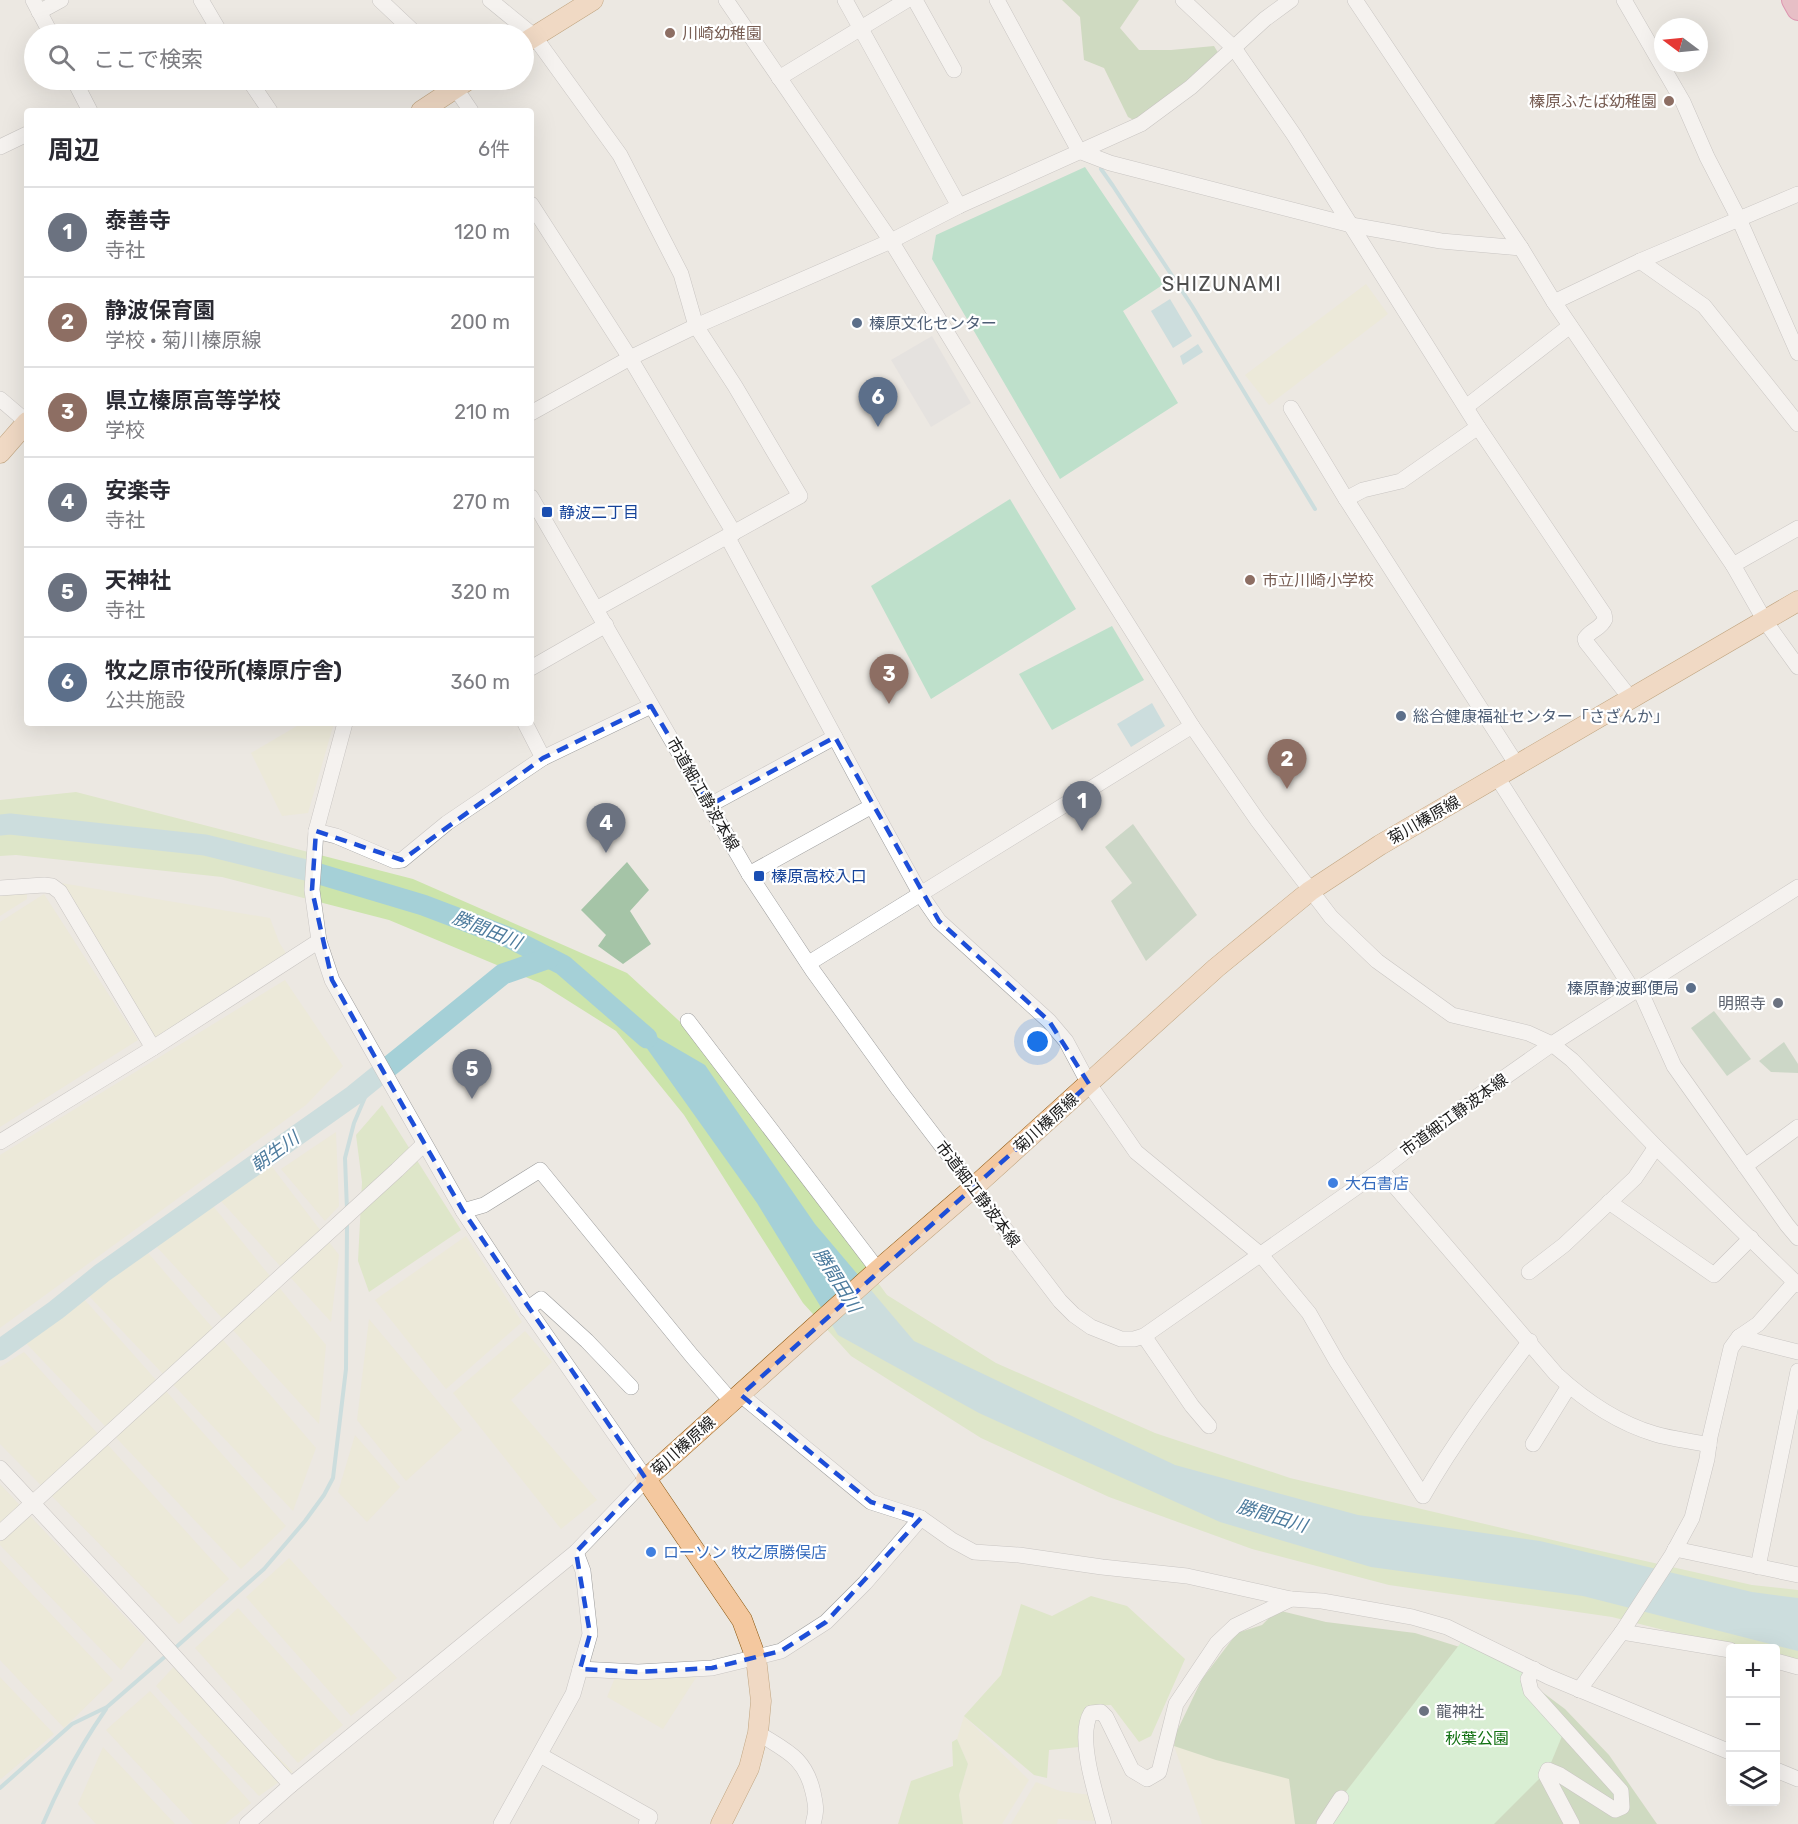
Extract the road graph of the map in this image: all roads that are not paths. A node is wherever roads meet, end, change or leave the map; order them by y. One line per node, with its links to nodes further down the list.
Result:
1 (61, 0): 16 (street)
2 (380, 0): 20 (street)
3 (490, 0): 21 (street)
4 (593, 0): 23 (main road)
5 (726, 0): 27 (street)
6 (845, 0): 22 (street)
7 (907, 0): 22 (street)
8 (915, 0): 26 (street)
9 (997, 0): 38 (street)
10 (1183, 0): 25 (street)
11 (1291, 0): 25 (street)
12 (1355, 0): 45 (street)
13 (1624, 0): 42 (street)
14 (1793, 0): 17 (highway)
15 (204, 1): 19 (street)
16 (36, 6): 18 (street)
17 (1798, 9)
18 (46, 24)
19 (216, 24)
20 (405, 24)
21 (514, 24)
22 (862, 28): 27 (street); 40 (street)
23 (534, 36)
24 (534, 45): 48 (street)
25 (1234, 48): 38 (street); 43 (street)
26 (954, 70)
27 (779, 78): 44 (street)
28 (77, 90): 32 (street)
29 (256, 90): 33 (street)
30 (448, 90): 34 (main road)
31 (462, 90): 35 (street)
32 (83, 108)
33 (268, 108)
34 (425, 108)
35 (470, 108)
36 (24, 135): 37 (street)
37 (0, 147)
38 (1079, 151): 40 (street); 43 (street)
39 (1798, 194): 42 (street)
40 (959, 206): 44 (street)
41 (534, 209): 51 (street)
42 (1739, 219): 46 (street); 50 (street)
43 (1351, 225): 45 (street); 53 (street)
44 (891, 241): 48 (street); 76 (street)
45 (1521, 248): 47 (street)
46 (1640, 261): 47 (street); 57 (street)
47 (1554, 302): 49 (street)
48 (696, 326): 51 (street); 64 (street)
49 (1570, 326): 53 (street); 65 (street)
50 (1798, 353)
51 (630, 358): 55 (street); 64 (street)
52 (0, 399): 56 (street)
53 (1466, 407): 59 (street)
54 (1291, 408): 61 (street)
55 (534, 411)
56 (24, 419)
57 (1798, 424)
58 (24, 425): 60 (main road)
59 (1478, 427): 61 (street); 72 (street)
60 (0, 453)
61 (1346, 499): 79 (street)
62 (534, 501): 67 (street, 市道細江静波本線)
63 (1798, 528): 65 (street)
64 (731, 536): 67 (street); 77 (street)
65 (1733, 566): 68 (street)
66 (1798, 601): 68 (main road, 菊川榛原線)
67 (596, 609): 69 (street, 市道細江静波本線)
68 (1765, 621): 71 (street); 72 (main road, 菊川榛原線)
69 (606, 625): 70 (street); 73 (street, 市道細江静波本線)
70 (534, 666)
71 (1798, 667)
72 (1631, 699): 79 (main road, 菊川榛原線)
73 (651, 706): 78 (street); 81 (street, 市道細江静波本線)
74 (344, 726): 83 (street)
75 (527, 726): 78 (street)
76 (1192, 726): 87 (street); 88 (street)
77 (835, 736): 81 (street); 82 (street)
78 (543, 758): 83 (street)
79 (1516, 765): 80 (main road, 菊川榛原線)
80 (1497, 777): 87 (main road, 菊川榛原線); 91 (street)
81 (710, 805): 84 (street, 市道細江静波本線)
82 (872, 806): 84 (street); 88 (street)
83 (315, 837): 89 (street)
84 (749, 874): 90 (street, 市道細江静波本線)
85 (1798, 887): 91 (street, 市道細江静波本線)
86 (0, 888): 94 (street)
87 (1310, 891): 93 (street); 95 (main road, 菊川榛原線)
88 (921, 895): 90 (street); 95 (street)
89 (318, 935): 94 (street); 98 (street)
90 (808, 963): 102 (street, 市道細江静波本線)
91 (1637, 990): 93 (street, 市道細江静波本線); 100 (street)
92 (688, 1022): 108 (street)
93 (1552, 1044): 99 (street); 101 (street, 市道細江静波本線)
94 (153, 1048): 97 (street)
95 (1089, 1084): 102 (main road, 菊川榛原線); 107 (street)
96 (1798, 1127): 100 (street)
97 (0, 1142)
98 (424, 1144): 104 (street); 125 (street)
99 (1656, 1147): 103 (street); 105 (street)
100 (1745, 1166): 106 (street)
101 (1381, 1170): 107 (street, 市道細江静波本線); 114 (street)
102 (973, 1188): 108 (main road, 菊川榛原線); 112 (street, 市道細江静波本線)
103 (1609, 1202): 105 (street); 109 (street)
104 (463, 1211): 111 (street); 119 (street)
105 (1751, 1238): 110 (street)
106 (1798, 1238)
107 (1261, 1256): 112 (street, 市道細江静波本線); 114 (street)
108 (878, 1270): 119 (main road, 菊川榛原線)
109 (1529, 1272)
110 (1797, 1283): 113 (street)
111 (527, 1309): 117 (street); 124 (street)
112 (1144, 1336): 120 (street)
113 (1739, 1337): 115 (street); 122 (street)
114 (1530, 1341): 118 (street)
115 (1798, 1352)
116 (1798, 1371): 130 (street)
117 (631, 1386)
118 (1569, 1386): 121 (street); 122 (street)
119 (737, 1398): 124 (main road, 菊川榛原線); 126 (street)
120 (1209, 1426)
121 (1533, 1444)
122 (1710, 1445): 129 (street)
123 (0, 1468): 125 (street)
124 (646, 1479): 128 (street); 135 (main road, 菊川榛原線)
125 (32, 1504): 127 (street); 146 (street)
126 (921, 1518): 132 (street); 135 (street)
127 (0, 1533)
128 (576, 1552): 138 (street); 146 (street)
129 (1674, 1552): 130 (street); 133 (street)
130 (1758, 1567): 131 (street)
131 (1798, 1575)
132 (1291, 1599): 139 (street); 153 (street)
133 (1622, 1632): 134 (street); 140 (street)
134 (1726, 1649)
135 (756, 1658): 138 (street); 141 (main road, 菊川榛原線)
136 (1780, 1662): 137 (street)
137 (1798, 1667)
138 (580, 1669): 143 (street)
139 (1534, 1669): 140 (street); 155 (street)
140 (1579, 1690): 142 (street)
141 (758, 1733): 151 (main road, 菊川榛原線); 152 (street)
142 (1726, 1750)
143 (540, 1755): 149 (street); 150 (street)
144 (1780, 1772): 145 (street)
145 (1798, 1779)
146 (291, 1785): 148 (street)
147 (1341, 1798): 154 (street)
148 (247, 1824)
149 (501, 1824)
150 (646, 1824)
151 (721, 1824)
152 (813, 1824)
153 (1104, 1824)
154 (1324, 1824)
155 (1572, 1824)

